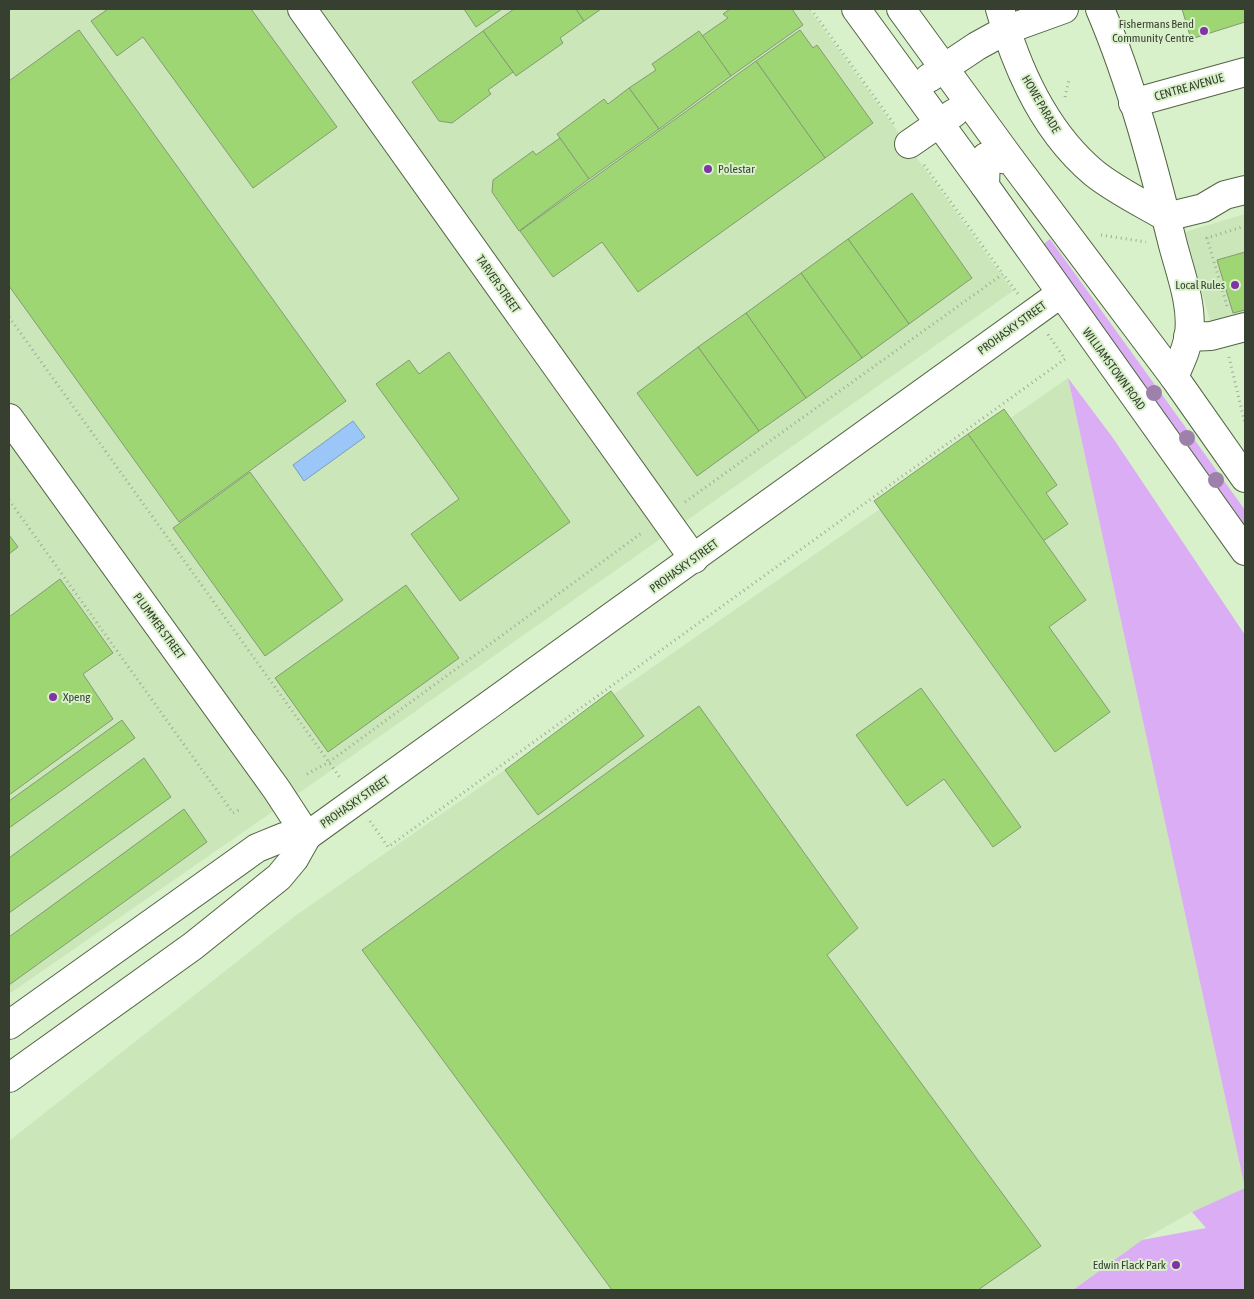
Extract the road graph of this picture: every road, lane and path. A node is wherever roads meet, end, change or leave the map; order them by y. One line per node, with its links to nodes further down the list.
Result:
1 (302, 9): 28 (main road, TARVER STREET)
2 (811, 9): 13 (path)
3 (856, 9): 12 (main road, WILLIAMSTOWN ROAD)
4 (878, 9): 10 (main road)
5 (901, 9): 10 (main road)
6 (1064, 9): 8 (main road)
7 (1100, 9): 11 (main road)
8 (1003, 19): 10 (main road); 17 (main road, HOWE PARADE)
9 (1245, 72): 11 (main road, CENTRE AVENUE)
10 (937, 73): 12 (main road); 14 (main road)
11 (1133, 103): 17 (main road)
12 (946, 118): 13 (main road); 14 (main road); 15 (main road, WILLIAMSTOWN ROAD)
13 (909, 144): 18 (path)
14 (998, 159): 15 (main road); 24 (main road)
15 (984, 186): 19 (main road, WILLIAMSTOWN ROAD)
16 (1245, 190): 17 (main road)
17 (1166, 217): 23 (main road)
18 (1003, 274): 20 (path); 28 (path)
19 (1060, 294): 20 (main road, PROHASKY STREET); 29 (main road, WILLIAMSTOWN ROAD)
20 (1033, 313): 30 (main road, PROHASKY STREET); 33 (path)
21 (9, 317): 31 (path)
22 (1245, 327): 23 (main road)
23 (1188, 338): 24 (main road)
24 (1174, 377): 26 (main road)
25 (9, 418): 35 (main road, PLUMMER STREET)
26 (1245, 478)
27 (9, 500): 34 (path)
28 (664, 517): 30 (main road, TARVER STREET); 31 (path)
29 (1245, 551)
30 (694, 559): 33 (main road, PROHASKY STREET)
31 (329, 762): 32 (path); 33 (path)
32 (307, 774)
33 (356, 801): 35 (main road, PROHASKY STREET)
34 (241, 809)
35 (307, 836): 36 (main road, PROHASKY STREET); 37 (main road, PROHASKY STREET)
36 (9, 1025)
37 (9, 1078)

